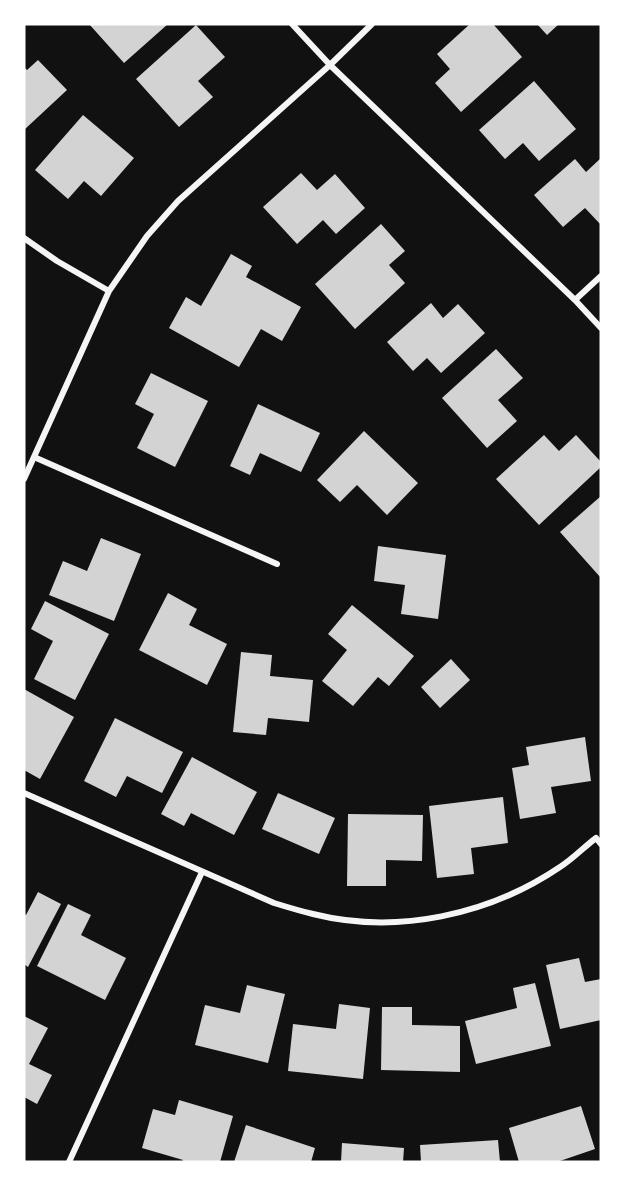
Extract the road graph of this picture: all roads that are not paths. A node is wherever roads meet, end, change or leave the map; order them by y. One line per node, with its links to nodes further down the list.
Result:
1 (291, 24): 3 (street)
2 (372, 24): 3 (street)
3 (330, 65): 6 (street); 7 (street)
4 (24, 238): 6 (street)
5 (601, 276): 7 (street)
6 (109, 291): 9 (street)
7 (575, 300): 8 (street)
8 (601, 328)
9 (34, 457): 10 (street); 11 (street)
10 (24, 479)
11 (277, 564)
12 (24, 793): 14 (street)
13 (601, 843): 14 (street)
14 (202, 872): 15 (street)
15 (69, 1162)

